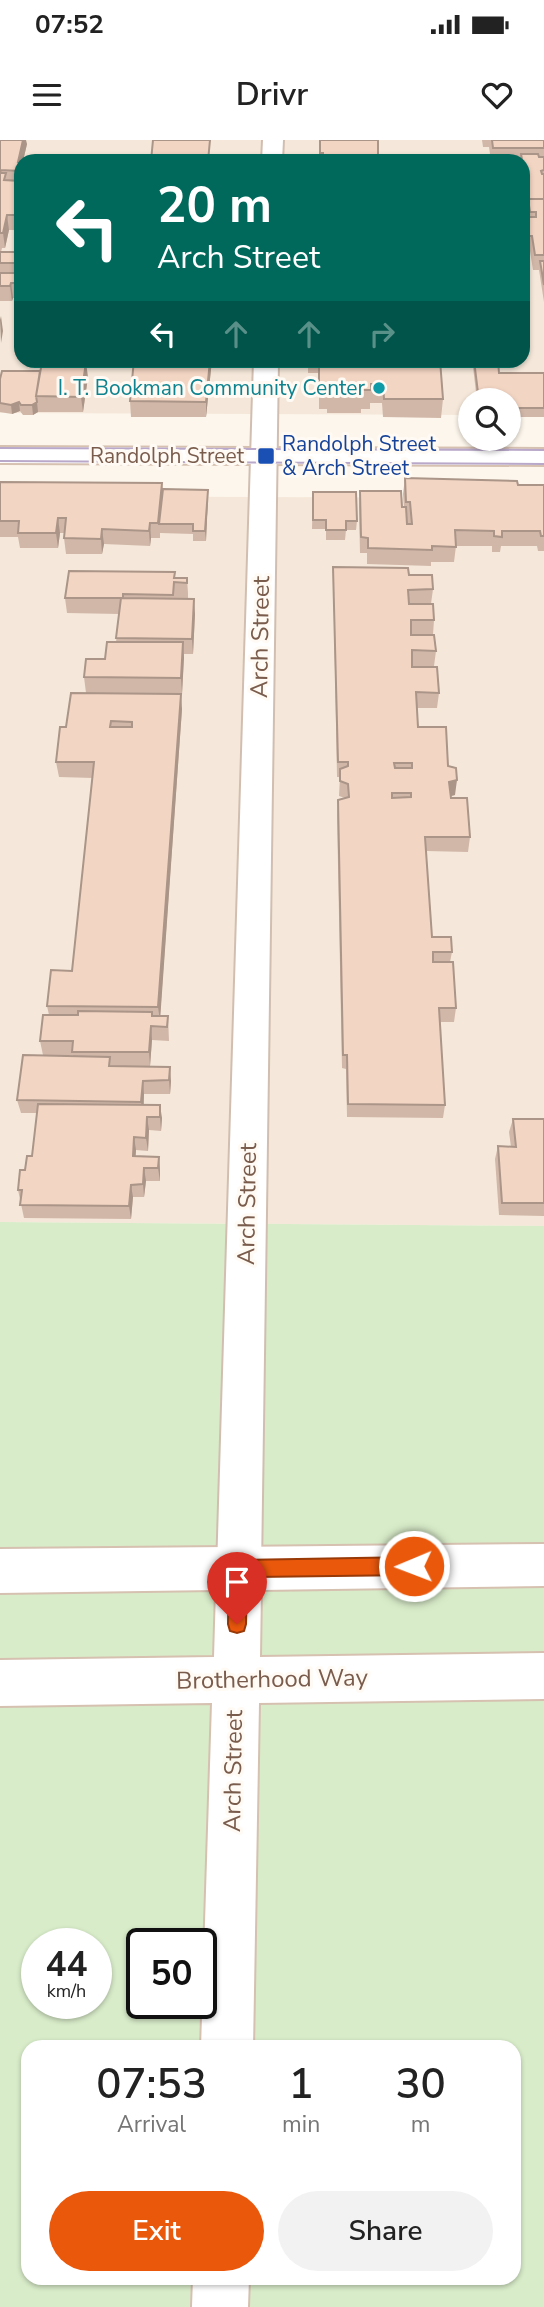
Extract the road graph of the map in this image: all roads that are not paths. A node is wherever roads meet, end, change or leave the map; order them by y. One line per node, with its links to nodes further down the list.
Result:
1 (266, 368): 3 (street, Arch Street)
2 (0, 455): 3 (street, Randolph Street)
3 (264, 456): 4 (street, Randolph Street); 6 (street, Arch Street)
4 (544, 457)
5 (544, 1564): 6 (street)
6 (239, 1569): 7 (street); 9 (street, Arch Street)
7 (0, 1572)
8 (544, 1676): 9 (street, Brotherhood Way)
9 (235, 1680): 10 (street, Brotherhood Way); 11 (street, Arch Street)
10 (0, 1683)
11 (227, 2040)
12 (221, 2285): 13 (street)
13 (220, 2307)

